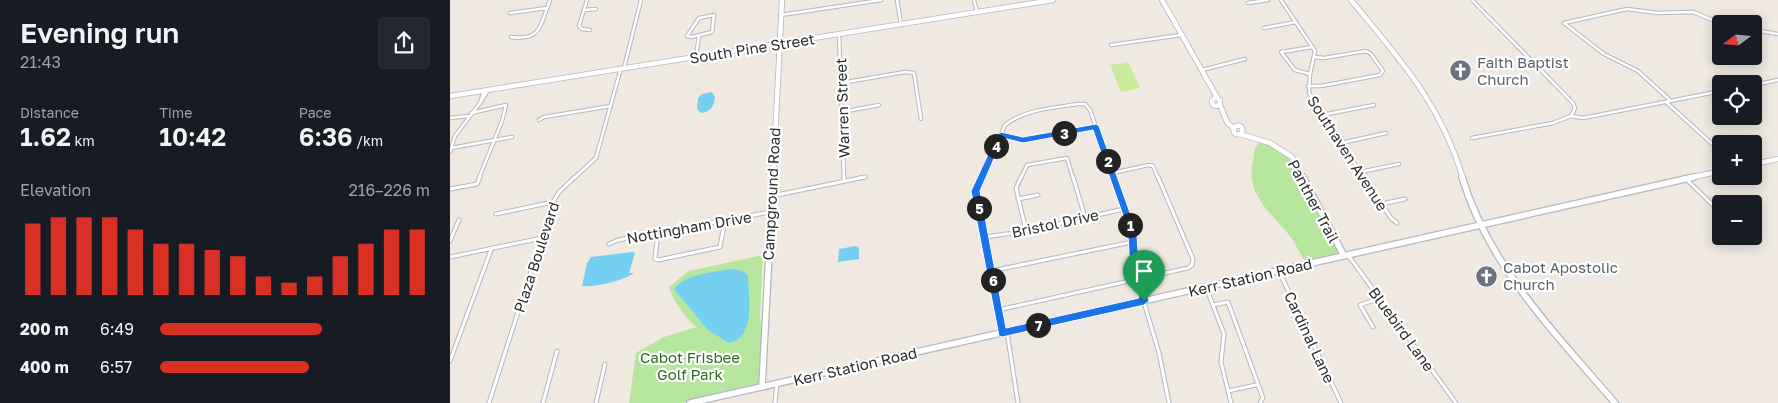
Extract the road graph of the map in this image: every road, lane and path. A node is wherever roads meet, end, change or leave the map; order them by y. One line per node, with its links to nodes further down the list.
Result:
1 (550, 0): 16 (street)
2 (587, 0): 18 (street)
3 (641, 0): 39 (street, Plaza Boulevard)
4 (782, 0): 21 (street, Campground Road)
5 (881, 0): 21 (street)
6 (897, 0): 24 (street)
7 (974, 0): 19 (street)
8 (1049, 0): 9 (street, South Pine Street); 19 (street, South Pine Street)
9 (1053, 0)
10 (1162, 0): 30 (street)
11 (1268, 0): 15 (street)
12 (1280, 0): 23 (street)
13 (1351, 0): 95 (street)
14 (1472, 0): 57 (street)
15 (1248, 3)
16 (547, 8): 20 (street); 32 (street)
17 (596, 9): 18 (street)
18 (584, 10): 26 (street)
19 (977, 12): 24 (street, South Pine Street)
20 (510, 13)
21 (781, 15): 33 (street, Campground Road)
22 (1712, 20): 49 (street)
23 (1296, 22): 25 (street); 35 (street)
24 (901, 24): 28 (street, South Pine Street)
25 (1264, 28)
26 (590, 30)
27 (1762, 31): 29 (street)
28 (839, 34): 33 (street, South Pine Street); 43 (street, Warren Street)
29 (1778, 34)
30 (1181, 35): 34 (street); 40 (street)
31 (699, 36): 31 (street); 36 (street)
32 (511, 37)
33 (779, 43): 36 (street, South Pine Street); 82 (street, Campground Road)
34 (1111, 45)
35 (1313, 46): 37 (street, Southaven Avenue); 41 (street)
36 (696, 56): 39 (street, South Pine Street)
37 (1314, 57): 41 (street, Southaven Avenue); 45 (street)
38 (1245, 59): 40 (street)
39 (622, 68): 46 (street, South Pine Street); 53 (street, Plaza Boulevard)
40 (1201, 70): 104 (street, Panther Trail)
41 (1310, 74): 45 (street, Southaven Avenue)
42 (1778, 80): 44 (street)
43 (841, 83): 54 (street, Warren Street); 59 (street)
44 (1762, 83)
45 (1308, 86): 56 (street, Southaven Avenue)
46 (486, 90): 48 (street, South Pine Street); 55 (street)
47 (1712, 93): 49 (street)
48 (450, 96)
49 (1671, 101): 50 (street)
50 (1665, 102): 57 (street); 69 (street)
51 (880, 105): 54 (street)
52 (1374, 105): 56 (street)
53 (611, 106): 60 (street); 85 (street, Plaza Boulevard)
54 (842, 112): 79 (street, Warren Street)
55 (470, 114): 58 (street); 65 (street); 67 (street)
56 (1322, 115): 68 (street, Southaven Avenue)
57 (1571, 116): 66 (street)
58 (450, 118)
59 (921, 119)
60 (539, 120)
61 (1096, 126): 63 (street); 63 (street); 75 (street)
62 (1386, 133): 68 (street)
63 (1001, 135): 99 (street)
64 (512, 137): 67 (street)
65 (452, 138): 70 (street)
66 (1472, 138)
67 (494, 140): 70 (street); 80 (street)
68 (1341, 143): 74 (street, Southaven Avenue)
69 (1712, 144)
70 (451, 150)
71 (1778, 159): 72 (street)
72 (1762, 162)
73 (1399, 164): 74 (street)
74 (1360, 172): 86 (street, Southaven Avenue)
75 (1112, 173): 88 (street); 108 (street)
76 (1712, 173): 78 (street, Kerr Station Road)
77 (865, 177): 79 (street)
78 (1686, 178): 87 (street); 95 (street, Kerr Station Road)
79 (844, 181): 82 (street)
80 (450, 189)
81 (1038, 195): 83 (street)
82 (771, 196): 89 (street, Campground Road)
83 (1018, 199): 91 (street); 96 (street)
84 (1405, 199): 86 (street)
85 (553, 202): 90 (street); 98 (street, Plaza Boulevard)
86 (1381, 204): 94 (street, Southaven Avenue)
87 (1712, 205)
88 (1124, 208): 91 (street, Bristol Drive); 101 (street)
89 (770, 212): 93 (street, Nottingham Drive); 121 (street, Campground Road)
90 (496, 214)
91 (1085, 217): 96 (street, Bristol Drive)
92 (459, 220): 100 (street)
93 (725, 220): 97 (street, Nottingham Drive); 97 (street)
94 (1397, 223)
95 (1482, 226): 104 (street, Kerr Station Road); 134 (street)
96 (1026, 231): 99 (street, Bristol Drive)
97 (658, 232): 102 (street, Nottingham Drive)
98 (542, 238): 103 (street); 123 (street, Plaza Boulevard)
99 (985, 238): 106 (street)
100 (450, 241)
101 (1132, 242): 106 (street); 108 (street)
102 (608, 244)
103 (491, 250): 105 (street); 117 (street)
104 (1346, 255): 107 (street, Kerr Station Road); 110 (street, Bluebird Lane)
105 (450, 257)
106 (991, 271): 113 (street)
107 (1279, 271): 109 (street, Kerr Station Road); 132 (street, Cardinal Lane)
108 (1137, 279): 111 (street); 113 (street)
109 (1206, 287): 111 (street, Kerr Station Road); 112 (street)
110 (1380, 298): 114 (street); 133 (street, Bluebird Lane)
111 (1144, 301): 115 (street, Kerr Station Road); 129 (street)
112 (1213, 305): 120 (street); 122 (street)
113 (998, 310): 115 (street)
114 (1373, 327)
115 (1004, 333): 119 (street, Kerr Station Road); 128 (street)
116 (557, 352): 124 (street)
117 (450, 362)
118 (605, 364): 125 (street)
119 (777, 384): 121 (street, Kerr Station Road); 127 (street)
120 (1256, 385): 122 (street); 131 (street)
121 (762, 387): 126 (street, Kerr Station Road)
122 (1228, 392): 130 (street)
123 (489, 403)
124 (543, 403)
125 (596, 403)
126 (690, 403)
127 (775, 403)
128 (1018, 403)
129 (1169, 403)
130 (1231, 403)
131 (1260, 403)
132 (1341, 403)
133 (1456, 403)
134 (1615, 403)

